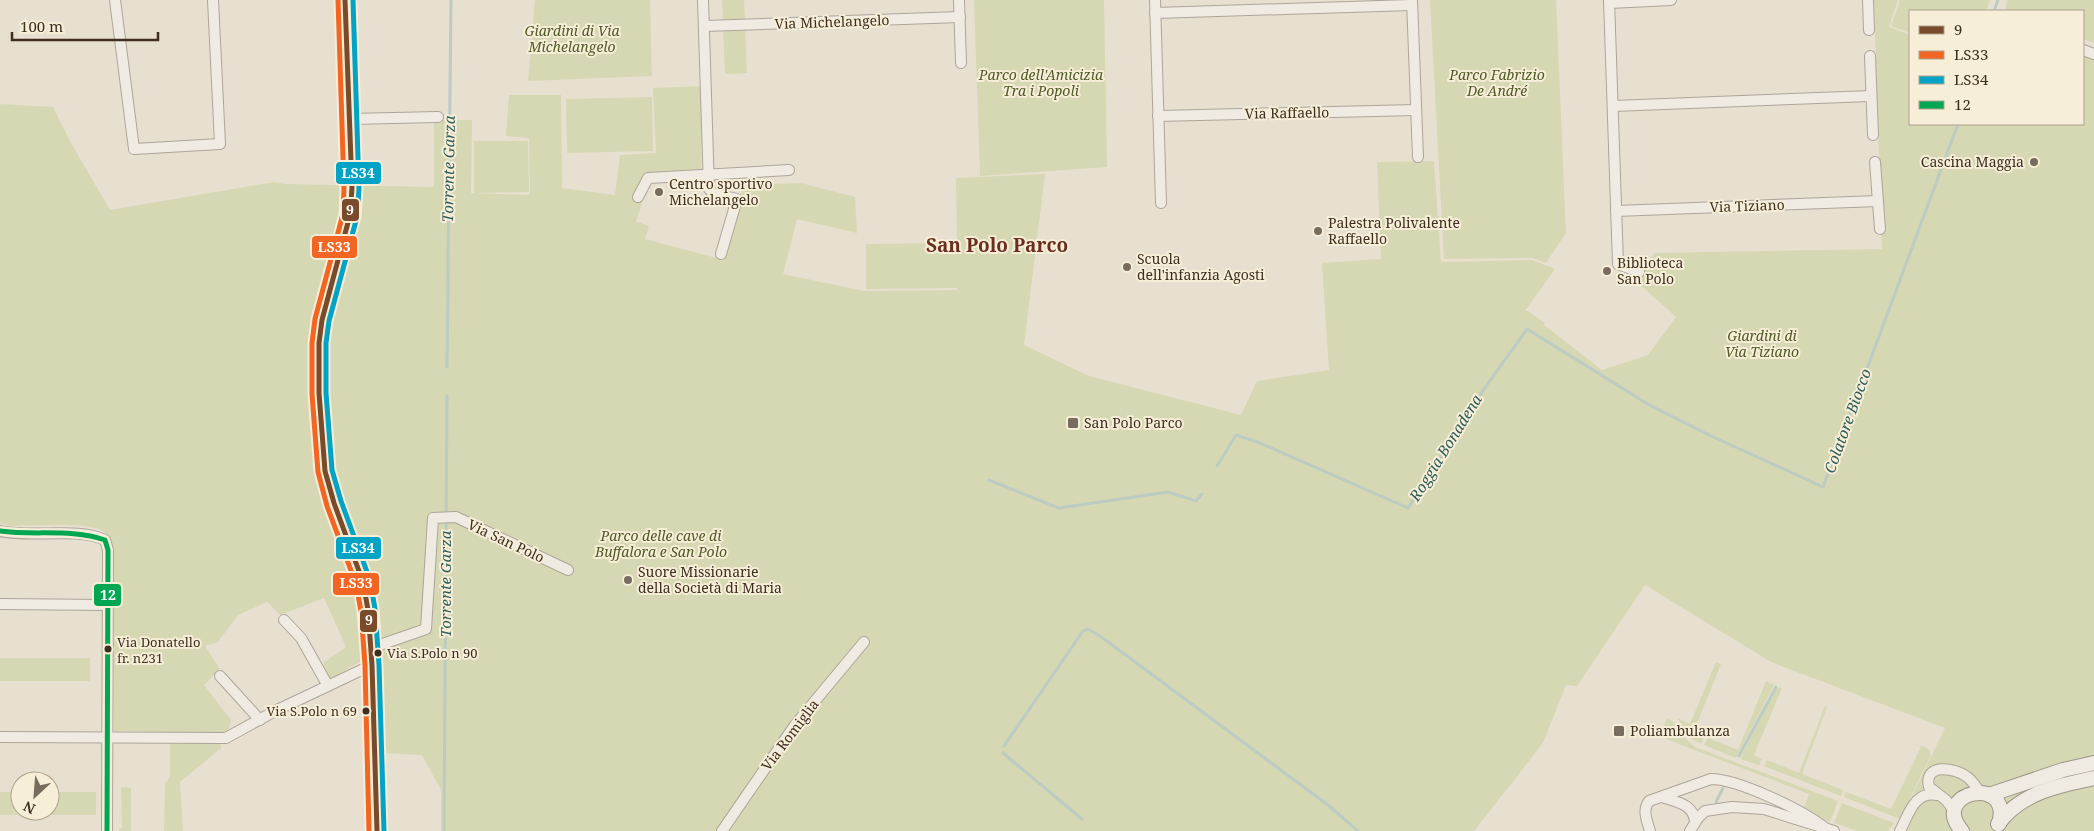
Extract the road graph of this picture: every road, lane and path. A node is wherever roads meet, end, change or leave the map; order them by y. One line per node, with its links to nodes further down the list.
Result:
1 (115, 0): 2 (street)
2 (213, 0)
3 (345, 0): 22 (main road)
4 (703, 0): 13 (street)
5 (959, 0): 12 (street)
6 (1155, 0): 11 (street)
7 (1670, 0): 9 (street)
8 (1868, 0): 14 (street)
9 (1609, 1): 18 (street)
10 (1412, 2): 11 (street); 19 (street)
11 (1155, 13): 20 (street)
12 (960, 17): 13 (street, Via Michelangelo); 16 (street)
13 (704, 26): 27 (street)
14 (1869, 30)
15 (1870, 56): 17 (street)
16 (961, 63)
17 (1871, 96): 18 (street); 23 (street)
18 (1613, 106): 31 (street)
19 (1416, 110): 20 (street, Via Raffaello); 24 (street)
20 (1158, 116): 30 (street)
21 (438, 118): 22 (street)
22 (350, 119): 41 (main road)
23 (1873, 135)
24 (1418, 157)
25 (1875, 162): 29 (street)
26 (789, 170): 27 (street)
27 (708, 174): 28 (street); 33 (street)
28 (638, 197)
29 (1878, 200): 31 (street, Via Tiziano); 32 (street)
30 (1160, 203)
31 (1616, 211): 34 (street)
32 (1880, 228)
33 (721, 254)
34 (1639, 272)
35 (0, 531): 38 (street)
36 (568, 570): 41 (street, Via San Polo)
37 (0, 604): 38 (street)
38 (107, 605): 47 (street)
39 (284, 620): 44 (street)
40 (864, 642): 61 (street, Via Romiglia)
41 (371, 648): 42 (main road)
42 (372, 665): 44 (street); 60 (main road)
43 (220, 676): 45 (street)
44 (328, 686): 45 (street)
45 (260, 720): 47 (street)
46 (0, 737): 47 (street)
47 (108, 737): 59 (street)
48 (2094, 763): 51 (main road)
49 (1929, 777): 51 (street); 52 (street); 54 (street)
50 (2094, 778): 58 (main road)
51 (1984, 793): 55 (main road); 58 (main road)
52 (1938, 795): 54 (street); 55 (street)
53 (1662, 797): 56 (street); 57 (street); 62 (street)
54 (1913, 805): 64 (street)
55 (1956, 824)
56 (1692, 826): 57 (street)
57 (1824, 827): 63 (street)
58 (1996, 828)
59 (108, 831)
60 (377, 831)
61 (722, 831)
62 (1650, 831)
63 (1834, 831)
64 (1900, 831)

